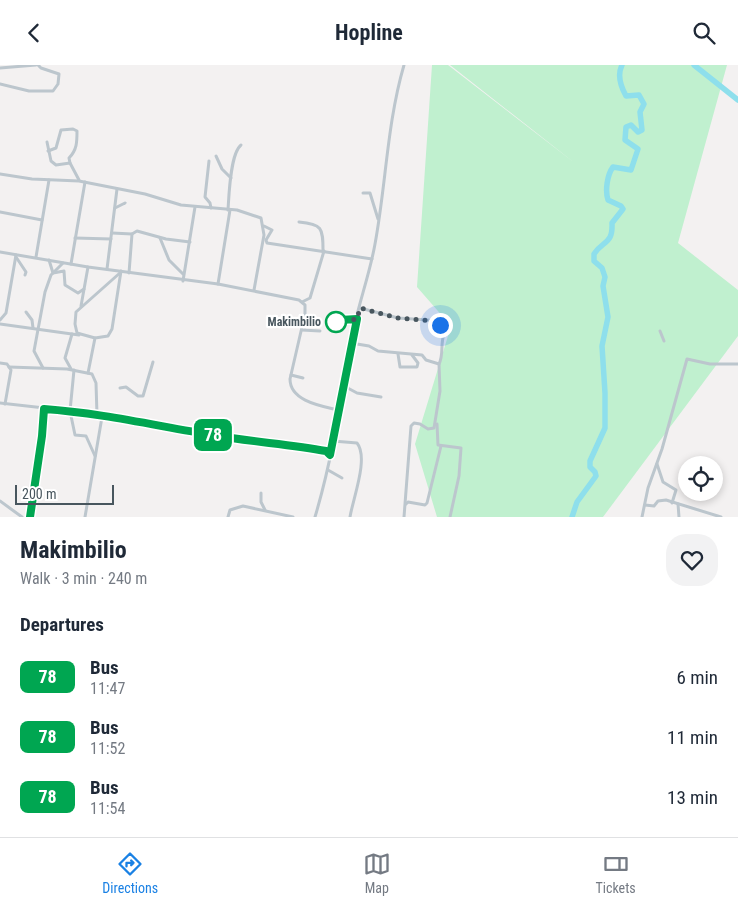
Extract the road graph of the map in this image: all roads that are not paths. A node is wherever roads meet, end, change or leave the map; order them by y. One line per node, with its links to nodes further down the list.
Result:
1 (37, 65): 3 (street); 4 (street)
2 (404, 65): 24 (street)
3 (0, 67)
4 (0, 84)
5 (47, 142): 7 (street)
6 (241, 145): 12 (street)
7 (48, 151): 10 (street); 10 (street)
8 (216, 156): 12 (street)
9 (209, 161): 21 (street)
10 (70, 163): 14 (street)
11 (0, 174): 13 (street)
12 (231, 179): 22 (street)
13 (49, 180): 14 (street); 25 (street)
14 (79, 181): 15 (street)
15 (85, 182): 16 (street); 31 (street)
16 (117, 189): 19 (street); 20 (street)
17 (363, 193): 24 (street)
18 (125, 203): 20 (street)
19 (195, 207): 21 (street); 33 (street)
20 (114, 208): 28 (street)
21 (211, 208): 22 (street)
22 (229, 210): 27 (street); 50 (street)
23 (0, 211): 25 (street)
24 (378, 219): 38 (street)
25 (42, 220): 37 (street)
26 (299, 222): 34 (street)
27 (264, 226): 34 (street); 52 (street)
28 (112, 233): 29 (street); 32 (street)
29 (132, 234): 30 (street); 46 (street)
30 (160, 237): 33 (street); 48 (street)
31 (75, 238): 32 (street); 41 (street)
32 (112, 239): 43 (street)
33 (190, 242): 48 (street)
34 (324, 251): 38 (street); 53 (street)
35 (0, 252): 36 (street)
36 (16, 256): 37 (street); 47 (street); 58 (street)
37 (36, 257): 39 (street)
38 (372, 259): 55 (street)
39 (49, 260): 40 (street); 45 (street)
40 (64, 263): 41 (street); 45 (street)
41 (71, 264): 42 (street)
42 (88, 267): 43 (street); 51 (street)
43 (107, 269): 44 (street)
44 (121, 271): 46 (street); 54 (street); 67 (street)
45 (53, 273): 51 (street); 61 (street)
46 (129, 273): 49 (street)
47 (25, 275)
48 (184, 275): 49 (street)
49 (183, 281): 50 (street)
50 (218, 284): 52 (street)
51 (84, 289): 54 (street)
52 (254, 290): 53 (street)
53 (302, 302): 62 (street)
54 (81, 307): 66 (street)
55 (360, 308): 57 (street); 74 (street)
56 (26, 311): 60 (street)
57 (357, 319): 59 (street); 69 (street)
58 (0, 322): 60 (street)
59 (335, 323)
60 (33, 328): 61 (street)
61 (38, 329): 65 (street); 77 (street)
62 (302, 330): 63 (street); 80 (street)
63 (320, 331)
64 (660, 331): 68 (street)
65 (72, 334): 66 (street); 78 (street)
66 (80, 335): 67 (street)
67 (95, 338): 79 (street)
68 (664, 341)
69 (351, 343): 70 (street); 82 (street)
70 (397, 354): 71 (street); 71 (street)
71 (411, 355): 74 (street)
72 (153, 362): 83 (street)
73 (0, 363): 76 (street)
74 (440, 364): 92 (street)
75 (738, 364): 97 (street)
76 (9, 367): 77 (street); 86 (street)
77 (43, 368): 78 (street)
78 (72, 370): 79 (street); 89 (street)
79 (88, 373): 90 (street)
80 (291, 375): 81 (street); 88 (street)
81 (303, 378)
82 (344, 386): 84 (street); 88 (street)
83 (120, 388)
84 (381, 397)
85 (0, 403): 86 (street)
86 (5, 404): 87 (street)
87 (44, 409): 89 (street); 109 (street)
88 (338, 410): 93 (street)
89 (70, 411): 90 (street); 96 (street)
90 (98, 415): 91 (street)
91 (102, 417): 95 (street); 96 (street)
92 (436, 423): 94 (street); 103 (street)
93 (333, 441): 95 (street); 113 (street)
94 (441, 446): 103 (street); 115 (street)
95 (330, 455): 98 (street)
96 (95, 458): 107 (street)
97 (657, 464): 102 (street); 105 (street)
98 (327, 469): 99 (street); 112 (street)
99 (342, 478)
100 (261, 493): 106 (street)
101 (0, 501): 108 (street)
102 (672, 503): 104 (street); 105 (street)
103 (406, 504): 114 (street)
104 (678, 504): 117 (street); 118 (street)
105 (645, 505): 116 (street)
106 (265, 510): 110 (street); 111 (street)
107 (86, 516)
108 (22, 517)
109 (30, 517)
110 (228, 517)
111 (293, 517)
112 (315, 517)
113 (350, 517)
114 (404, 517)
115 (450, 517)
116 (642, 517)
117 (679, 517)
118 (721, 517)

